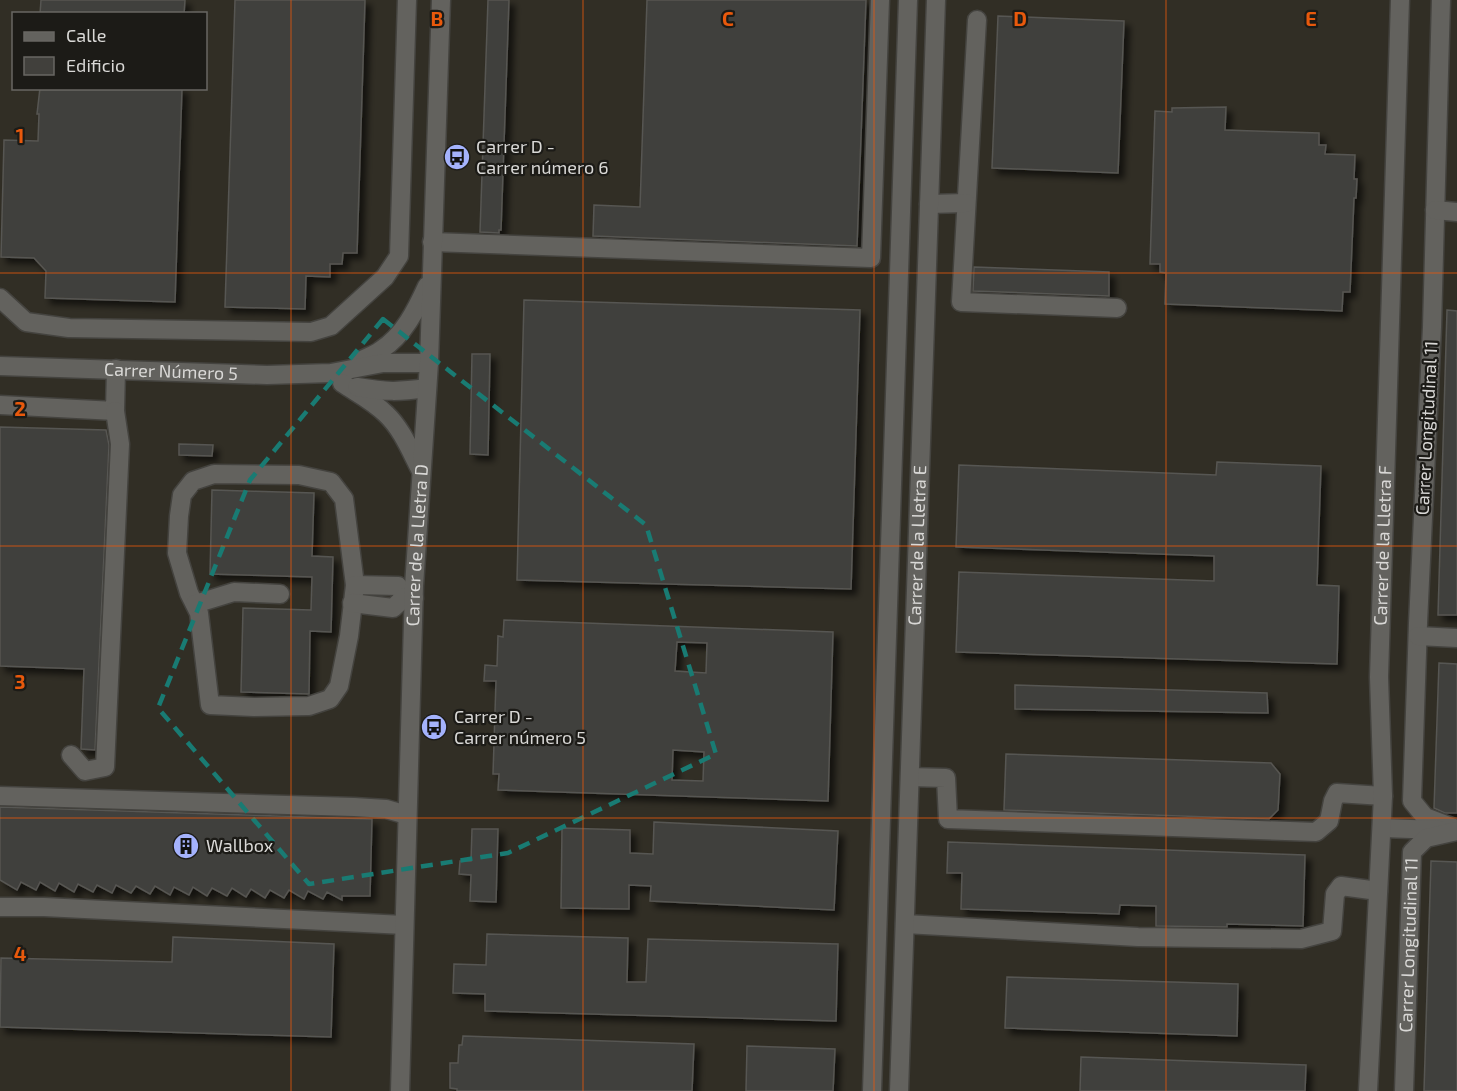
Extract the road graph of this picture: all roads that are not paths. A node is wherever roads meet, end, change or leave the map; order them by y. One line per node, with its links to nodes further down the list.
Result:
1 (407, 0): 15 (street)
2 (441, 0): 13 (street, Carrer de la Lletra D)
3 (880, 0): 13 (street)
4 (908, 0): 44 (street, Carrer de la Lletra E)
5 (936, 0): 10 (street, Carrer de la Lletra E)
6 (1400, 0): 35 (street, Carrer de la Lletra F)
7 (1441, 0): 11 (street, Carrer Longitudinal 11)
8 (977, 20): 9 (street)
9 (966, 203): 10 (street); 16 (street)
10 (929, 204): 33 (street, Carrer de la Lletra E)
11 (1435, 210): 12 (street); 30 (street, Carrer Longitudinal 11)
12 (1457, 212)
13 (432, 242): 14 (street, Carrer de la Lletra D)
14 (431, 276): 17 (street, Carrer de la Lletra D); 20 (street)
15 (0, 298)
16 (1117, 308)
17 (429, 363): 20 (street); 21 (street, Carrer de la Lletra D)
18 (0, 366): 19 (street, Carrer Número 5)
19 (116, 369): 20 (street, Carrer Número 5); 23 (street)
20 (342, 378): 21 (street); 24 (street)
21 (428, 388): 24 (street, Carrer de la Lletra D)
22 (0, 405): 23 (street)
23 (115, 411): 32 (street)
24 (422, 473): 27 (street, Carrer de la Lletra D)
25 (355, 585): 27 (street); 28 (street); 29 (street)
26 (280, 594): 29 (street)
27 (410, 597): 28 (street); 36 (street, Carrer de la Lletra D)
28 (352, 603): 29 (street)
29 (195, 604)
30 (1418, 636): 31 (street); 38 (street, Carrer Longitudinal 11)
31 (1457, 638)
32 (71, 755)
33 (910, 777): 35 (street); 41 (street, Carrer de la Lletra E)
34 (0, 796): 36 (street)
35 (1383, 796): 37 (street, Carrer de la Lletra F)
36 (407, 815): 42 (street, Carrer de la Lletra D)
37 (1382, 828): 38 (street); 39 (street, Carrer de la Lletra F)
38 (1457, 830): 47 (street, Carrer Longitudinal 11)
39 (1378, 891): 41 (street); 46 (street, Carrer de la Lletra F)
40 (0, 907): 42 (street)
41 (905, 924): 45 (street, Carrer de la Lletra E)
42 (404, 925): 43 (street, Carrer de la Lletra D)
43 (400, 1091)
44 (872, 1091)
45 (899, 1091)
46 (1368, 1091)
47 (1404, 1091)

